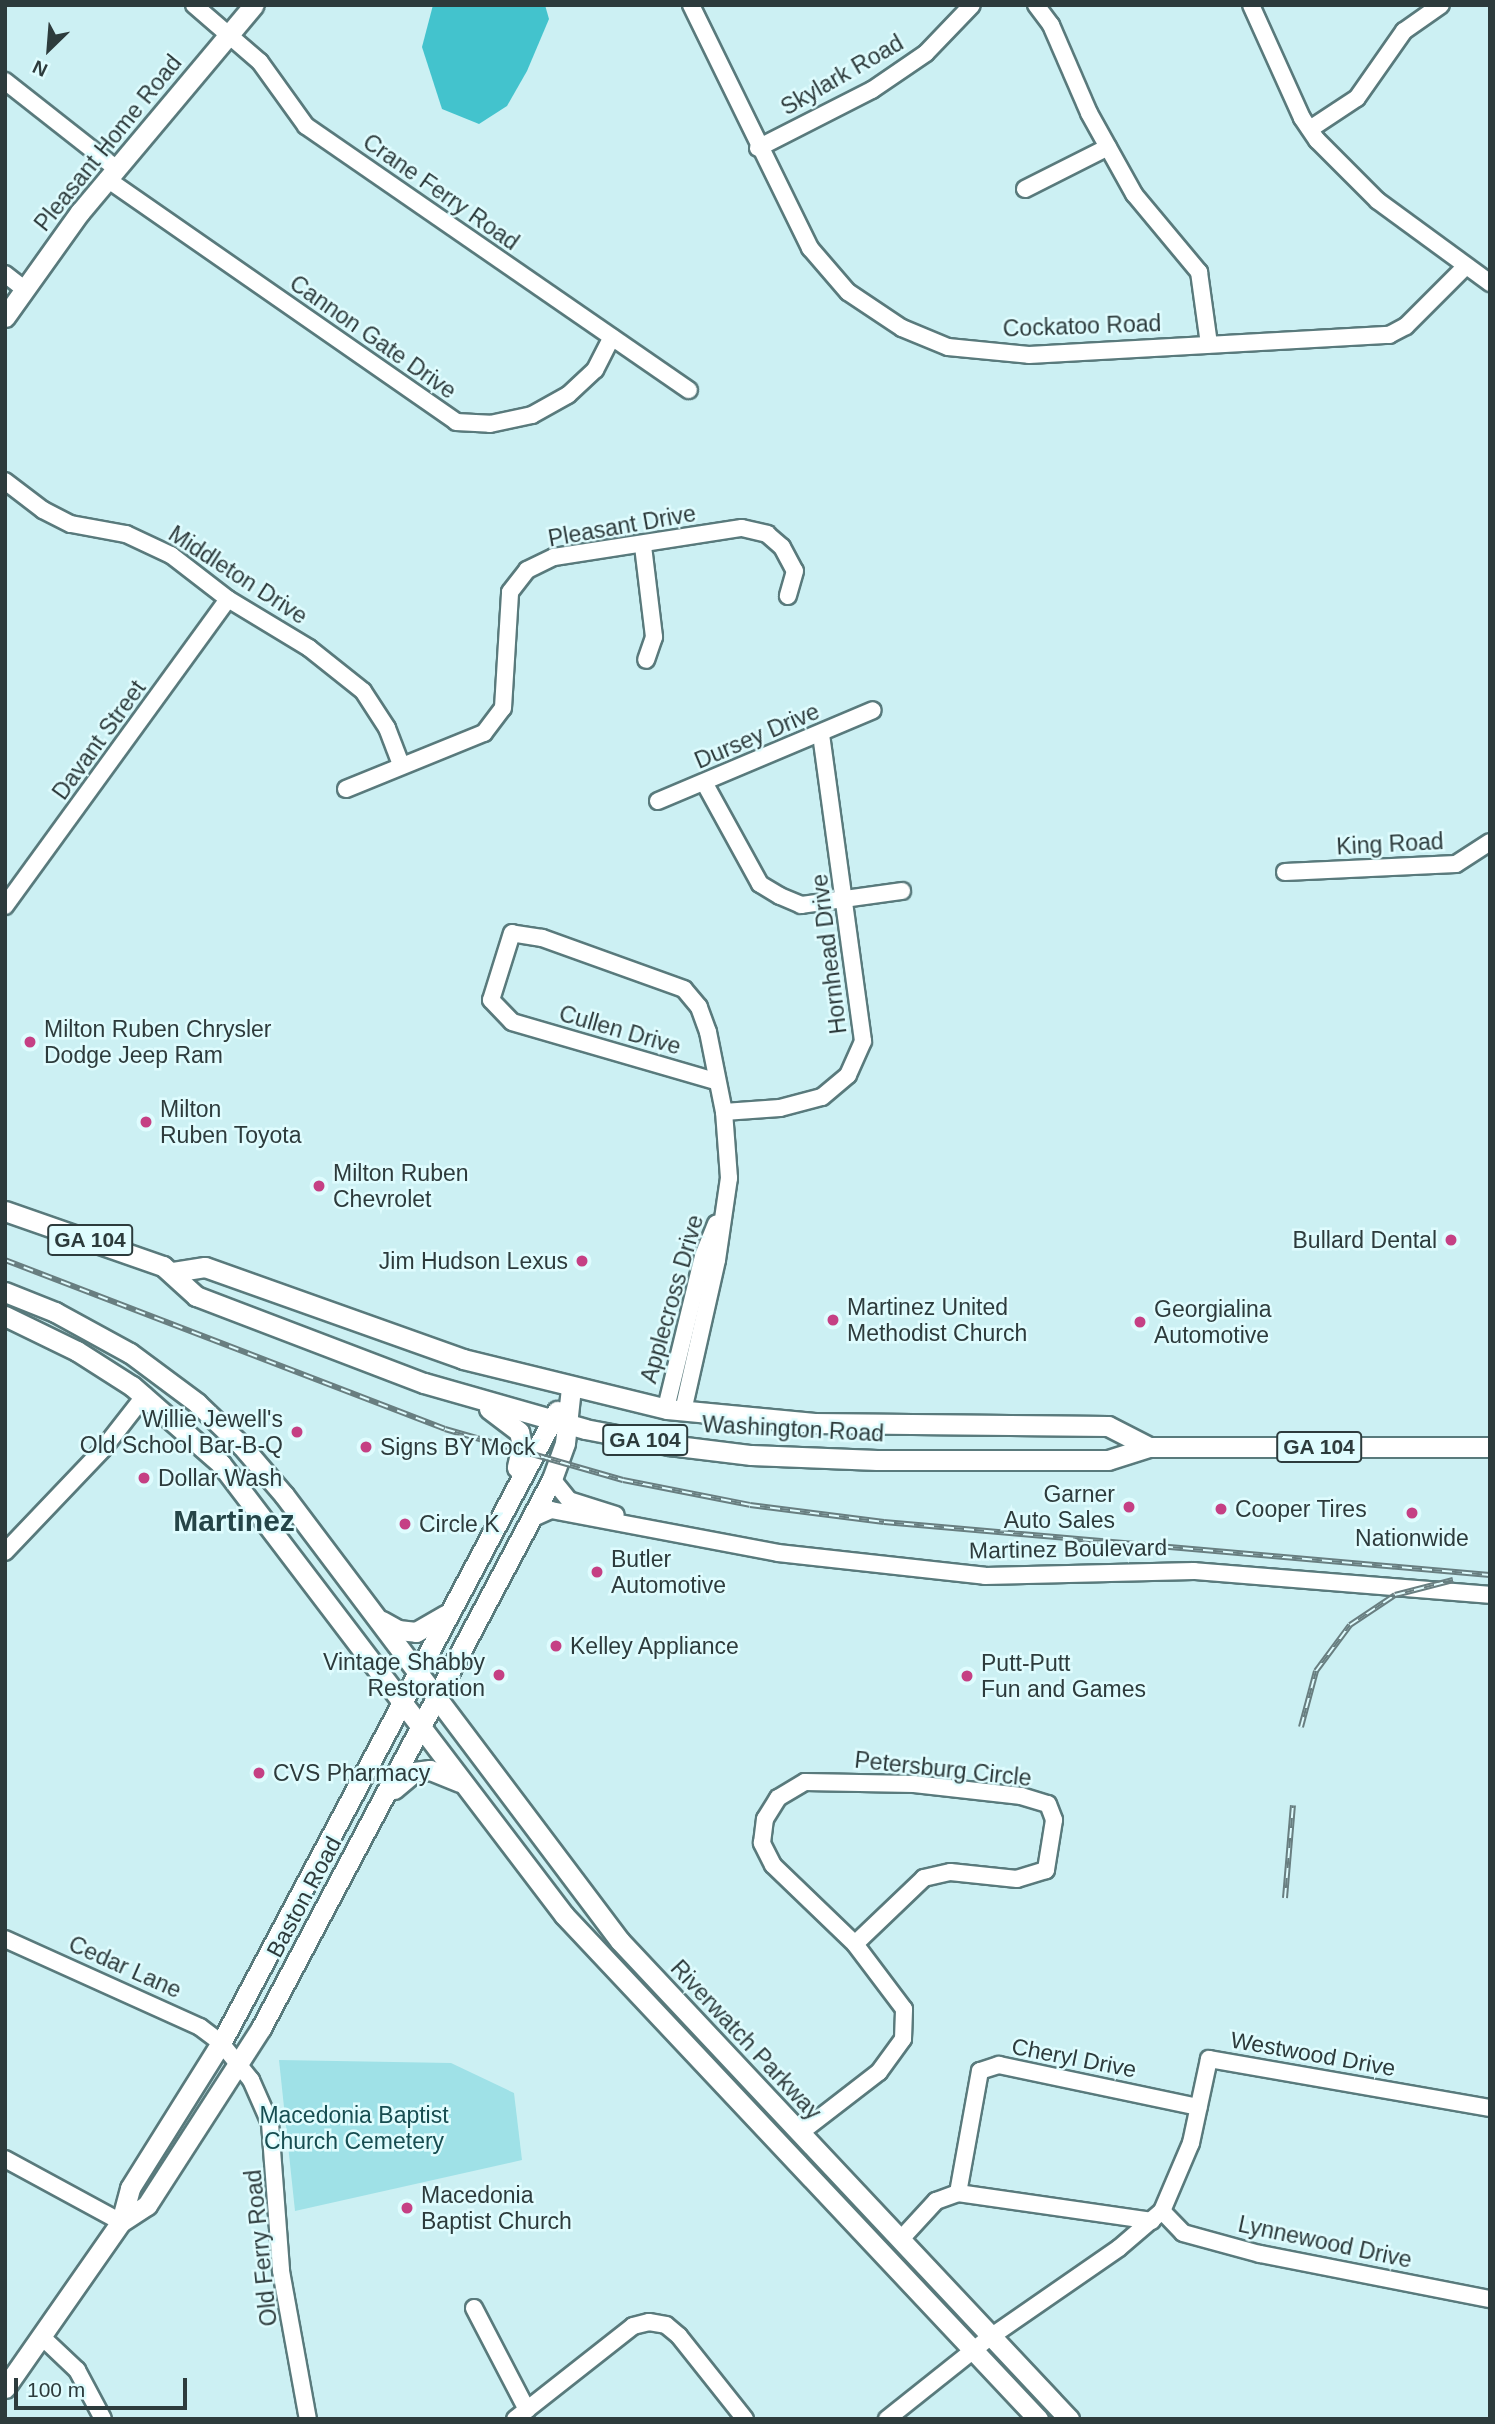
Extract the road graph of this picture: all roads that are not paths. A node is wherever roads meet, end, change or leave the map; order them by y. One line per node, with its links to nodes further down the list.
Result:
1 (194, 5): 8 (street, Crane Ferry Road)
2 (254, 5): 8 (main road, Pleasant Home Road)
3 (691, 5): 12 (street, Cockatoo Road)
4 (972, 5): 12 (street, Skylark Road)
5 (1035, 5): 11 (street)
6 (1251, 5): 10 (street)
7 (1441, 5): 10 (street)
8 (231, 34): 13 (main road, Pleasant Home Road); 20 (street, Crane Ferry Road)
9 (5, 81): 13 (street, Cannon Gate Drive)
10 (1310, 129): 15 (street)
11 (1108, 147): 14 (street); 21 (street)
12 (758, 148): 21 (street, Cockatoo Road)
13 (112, 174): 18 (main road, Pleasant Home Road); 20 (street, Cannon Gate Drive)
14 (1025, 189)
15 (1465, 267): 17 (street); 21 (street, Cockatoo Road)
16 (5, 274): 18 (street)
17 (1490, 284)
18 (24, 289): 19 (main road, Pleasant Home Road)
19 (5, 317)
20 (612, 337): 22 (street, Crane Ferry Road)
21 (1209, 344)
22 (688, 390)
23 (5, 481): 26 (street, Middleton Drive)
24 (643, 546): 25 (street, Pleasant Drive); 27 (street); 30 (street, Pleasant Drive)
25 (788, 596)
26 (228, 600): 30 (street, Middleton Drive); 38 (street, Davant Street)
27 (646, 660)
28 (873, 710): 29 (street, Dursey Drive)
29 (821, 734): 31 (street, Dursey Drive); 37 (street, Hornhead Drive)
30 (401, 765): 32 (street, Pleasant Drive)
31 (705, 784): 33 (street, Dursey Drive); 37 (street)
32 (346, 789)
33 (657, 801)
34 (1490, 842): 35 (street, King Road)
35 (1285, 872)
36 (902, 891): 37 (street)
37 (846, 898): 41 (street, Hornhead Drive)
38 (5, 906)
39 (512, 1022): 40 (street, Cullen Drive); 40 (street, Applecross Drive)
40 (715, 1081): 41 (street, Applecross Drive)
41 (724, 1112): 49 (street, Applecross Drive)
42 (5, 1210): 43 (main road, Washington Road / GA 104)
43 (173, 1272): 46 (main road, Washington Road / GA 104); 48 (main road, Washington Road / GA 104)
44 (5, 1292): 54 (main road, Riverwatch Parkway)
45 (5, 1317): 47 (main road, Riverwatch Parkway)
46 (571, 1388): 49 (main road, Washington Road / GA 104); 50 (main road, Baston Road)
47 (145, 1395): 57 (main road, Riverwatch Parkway); 60 (street)
48 (473, 1399): 50 (main road, Washington Road / GA 104); 56 (main road)
49 (675, 1410): 52 (main road, Washington Road / GA 104)
50 (559, 1422): 51 (main road, Washington Road / GA 104); 55 (main road, Baston Road); 56 (main road)
51 (624, 1437): 52 (main road, Washington Road / GA 104); 55 (main road)
52 (1149, 1447): 53 (main road, Washington Road / GA 104)
53 (1490, 1447)
54 (270, 1477): 57 (main road); 63 (main road, Riverwatch Parkway)
55 (552, 1479): 58 (main road, Baston Road); 59 (street, Martinez Boulevard)
56 (515, 1486): 62 (main road)
57 (247, 1495): 66 (main road, Riverwatch Parkway)
58 (531, 1519): 59 (street, Martinez Boulevard); 65 (main road, Baston Road)
59 (650, 1531): 61 (street, Martinez Boulevard)
60 (5, 1552)
61 (1490, 1595)
62 (449, 1612): 63 (main road); 64 (main road)
63 (376, 1618): 64 (main road, Riverwatch Parkway)
64 (417, 1671): 65 (main road, Riverwatch Parkway); 66 (main road)
65 (437, 1697): 67 (main road, Baston Road); 76 (main road, Riverwatch Parkway)
66 (399, 1703): 67 (main road, Riverwatch Parkway); 72 (main road)
67 (421, 1729): 68 (main road, Riverwatch Parkway); 69 (main road, Baston Road)
68 (464, 1784): 69 (main road); 86 (main road, Riverwatch Parkway)
69 (388, 1794): 73 (main road, Baston Road)
70 (5, 1939): 72 (street, Cedar Lane)
71 (855, 1944): 71 (street, Petersburg Circle); 76 (street, Petersburg Circle)
72 (221, 2043): 73 (street, Old Ferry Road); 80 (main road)
73 (239, 2064): 80 (main road, Baston Road); 90 (street, Old Ferry Road)
74 (1199, 2107): 75 (street, Westwood Drive); 78 (street, Cheryl Drive); 79 (street, Westwood Drive)
75 (1490, 2108)
76 (800, 2133): 81 (main road, Riverwatch Parkway)
77 (5, 2158): 80 (street)
78 (958, 2193): 79 (street); 81 (street)
79 (1157, 2216): 82 (street, Lynnewood Drive); 85 (street)
80 (121, 2222): 84 (main road, Baston Road)
81 (901, 2239): 85 (main road, Riverwatch Parkway)
82 (1490, 2299)
83 (474, 2308): 88 (street)
84 (41, 2336): 87 (main road, Baston Road); 89 (street)
85 (989, 2338): 86 (street); 94 (main road, Riverwatch Parkway)
86 (972, 2350): 92 (street); 93 (main road, Riverwatch Parkway)
87 (5, 2388)
88 (521, 2414): 91 (street)
89 (103, 2419)
90 (308, 2419)
91 (745, 2419)
92 (887, 2419)
93 (1038, 2419)
94 (1069, 2419)

